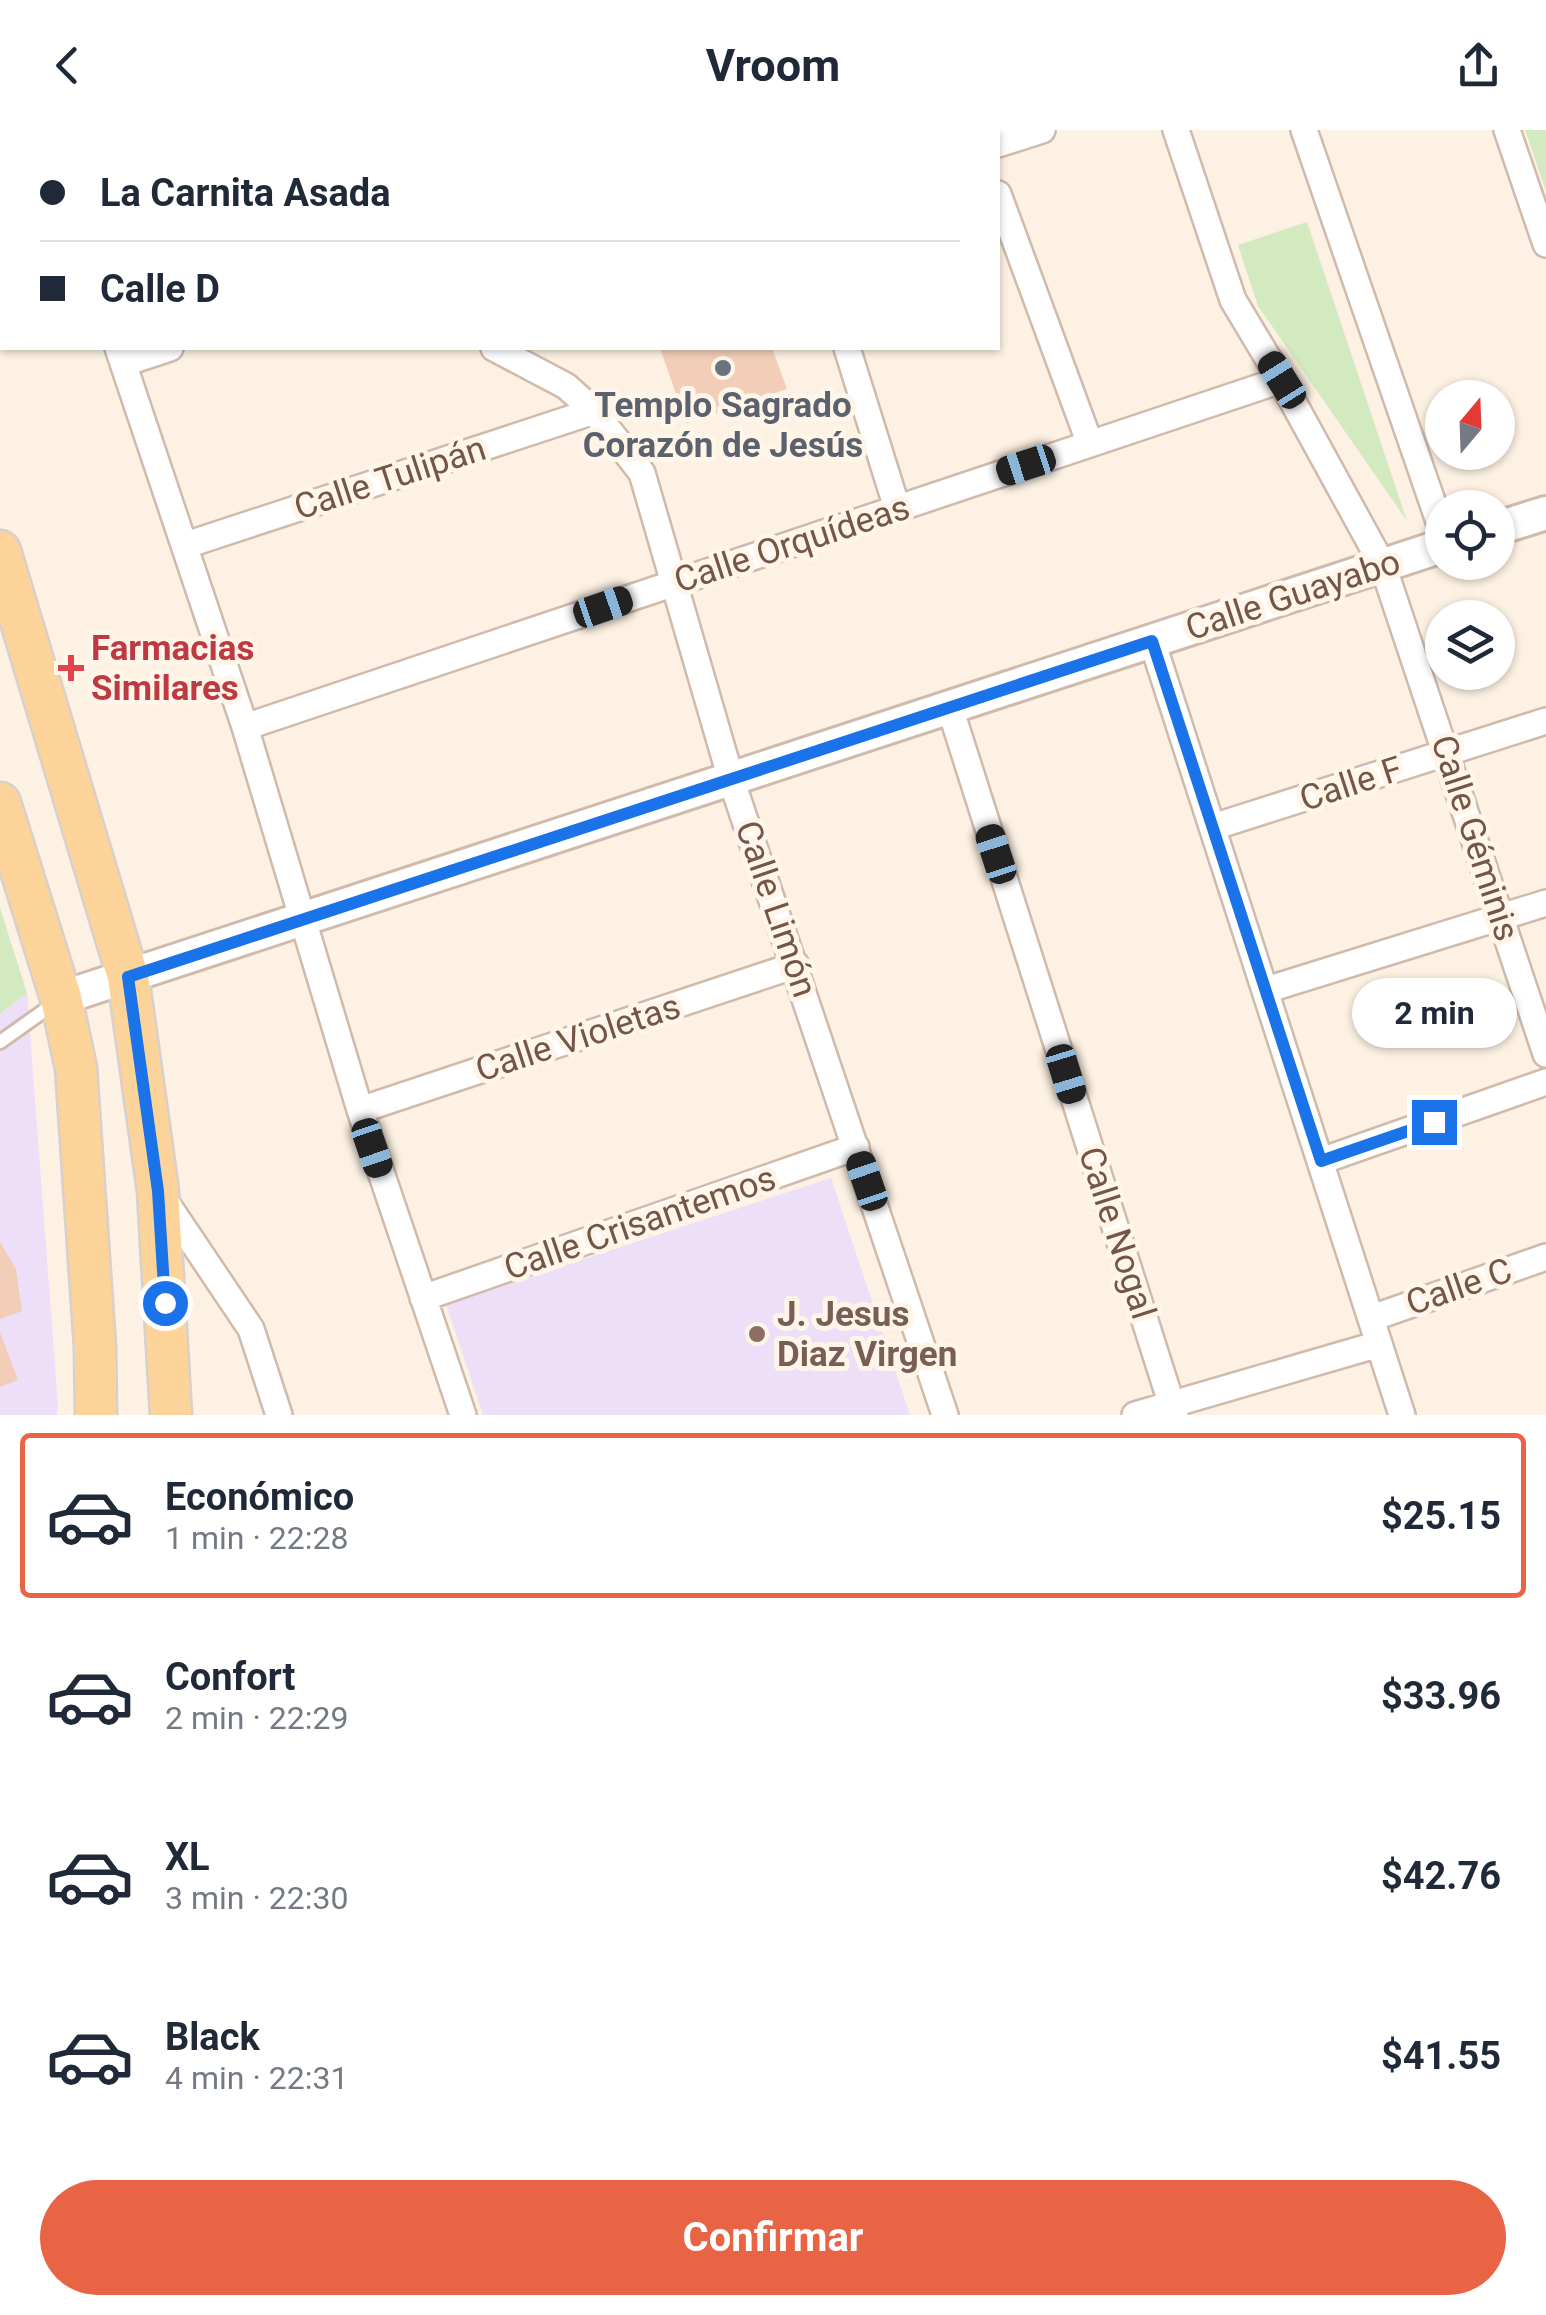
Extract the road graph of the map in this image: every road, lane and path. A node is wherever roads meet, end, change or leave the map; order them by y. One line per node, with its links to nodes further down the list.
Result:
1 (1042, 130): 5 (street)
2 (1176, 130): 12 (street, Calle Géminis)
3 (1304, 130): 15 (street)
4 (1507, 130): 7 (street)
5 (1000, 143)
6 (1000, 199): 14 (street)
7 (1546, 244)
8 (156, 350): 11 (street)
9 (498, 350): 13 (street, Calle Limón)
10 (847, 350): 16 (street)
11 (121, 355): 19 (street)
12 (1282, 380): 14 (street, Calle Orquídeas); 22 (street, Calle Géminis)
13 (594, 411): 19 (street, Calle Tulipán); 23 (street, Calle Limón)
14 (1090, 444): 16 (street, Calle Orquídeas)
15 (1428, 490)
16 (897, 508): 23 (street, Calle Orquídeas)
17 (1546, 512): 18 (street)
18 (1515, 522)
19 (186, 544): 27 (street)
20 (0, 551): 36 (main road)
21 (1425, 552): 22 (street, Calle Guayabo)
22 (1383, 566): 24 (street, Calle Guayabo); 28 (street, Calle Géminis)
23 (675, 583): 27 (street, Calle Orquídeas); 29 (street, Calle Limón)
24 (1152, 641): 25 (street, Calle Guayabo); 31 (street)
25 (950, 708): 29 (street, Calle Guayabo); 50 (street, Calle Nogal)
26 (1546, 721): 28 (street, Calle F)
27 (245, 727): 34 (street)
28 (1447, 753): 31 (street, Calle F); 33 (street, Calle Géminis)
29 (732, 779): 34 (street, Calle Guayabo); 35 (street, Calle Limón)
30 (0, 802): 38 (main road)
31 (1214, 828): 37 (street)
32 (1546, 903): 33 (street)
33 (1501, 917): 37 (street); 40 (street, Calle Géminis)
34 (304, 919): 36 (street, Calle Guayabo); 42 (street)
35 (796, 965): 42 (street, Calle Violetas); 43 (street, Calle Limón)
36 (128, 977): 38 (street, Calle Guayabo); 45 (main road)
37 (1266, 990): 44 (street)
38 (61, 998): 39 (lane); 51 (main road)
39 (0, 1042)
40 (1546, 1054)
41 (1546, 1082): 44 (street)
42 (360, 1110): 47 (street)
43 (856, 1147): 47 (street, Calle Crisantemos); 55 (street, Calle Limón)
44 (1321, 1161): 48 (street)
45 (158, 1191): 52 (main road); 53 (street)
46 (1546, 1257): 48 (street, Calle C)
47 (424, 1298): 54 (street)
48 (1372, 1318): 49 (street)
49 (1379, 1344): 50 (street); 57 (street)
50 (1173, 1409): 56 (street)
51 (96, 1415)
52 (172, 1415)
53 (279, 1415)
54 (463, 1415)
55 (945, 1415)
56 (1134, 1415)
57 (1402, 1415)

